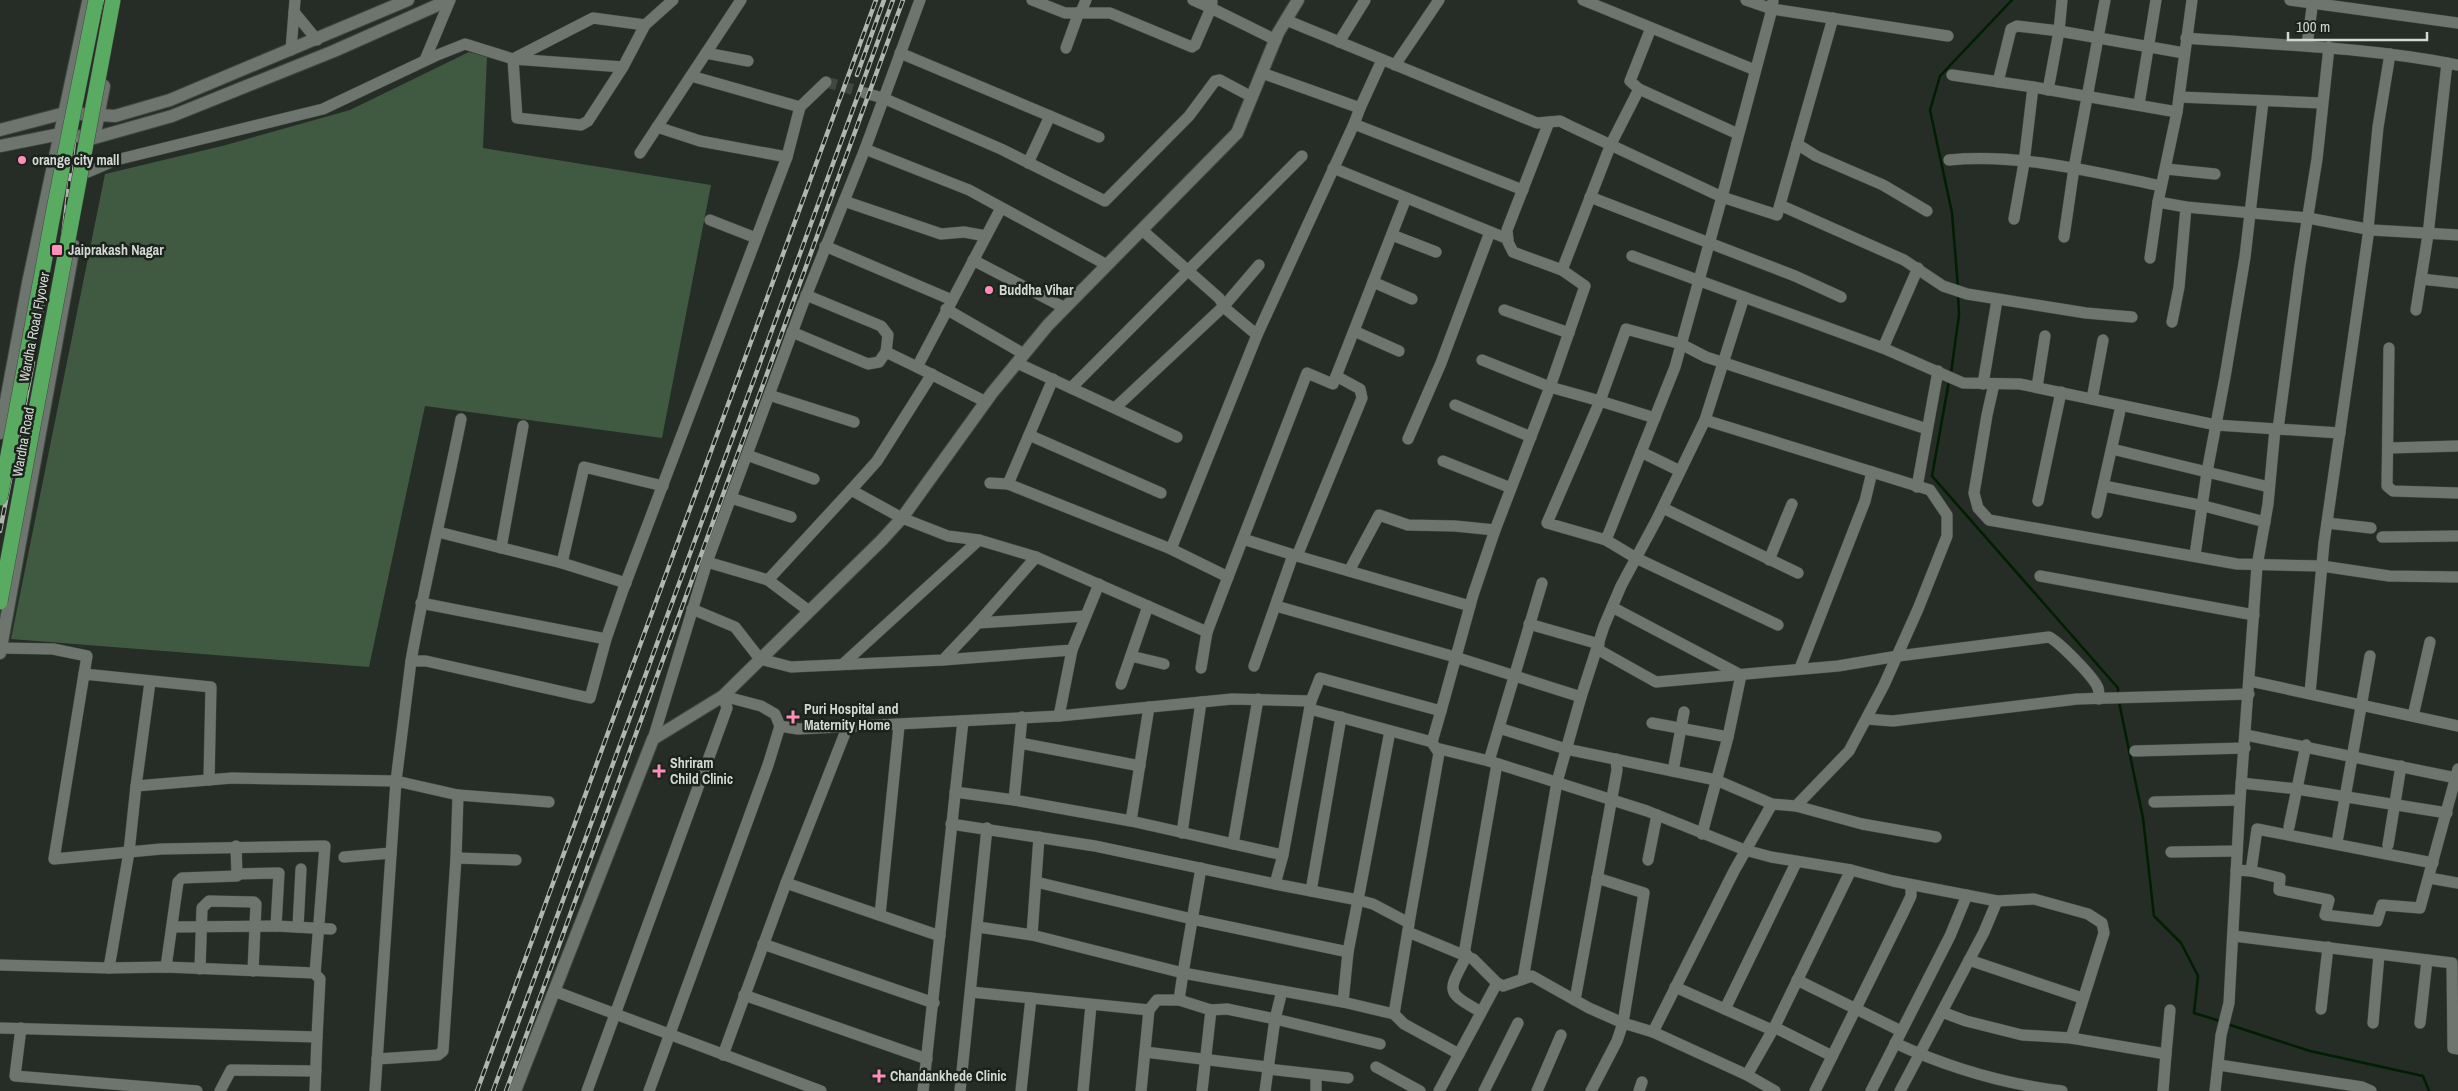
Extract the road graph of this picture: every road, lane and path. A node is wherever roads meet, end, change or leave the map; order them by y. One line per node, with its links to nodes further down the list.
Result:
1 (88, 0): 76 (street, Wardha Road)
2 (96, 0): 220 (highway, Wardha Road Flyover, bridge)
3 (113, 0): 259 (highway, Wardha Road Flyover, bridge)
4 (120, 0): 77 (street, Wardha Road)
5 (408, 0): 37 (street)
6 (450, 0): 50 (street); 86 (street)
7 (673, 0): 31 (street)
8 (741, 0): 45 (street)
9 (920, 0): 46 (street)
10 (1032, 0): 27 (street)
11 (1086, 0): 27 (street)
12 (1192, 0): 24 (street)
13 (1298, 0): 29 (street)
14 (1365, 0): 39 (street)
15 (1439, 0): 54 (street)
16 (1584, 0): 32 (street)
17 (1746, 0): 25 (street)
18 (2062, 0): 33 (street)
19 (2105, 0): 35 (street)
20 (2156, 0): 41 (street)
21 (2192, 0): 36 (street)
22 (2290, 0): 23 (street)
23 (2313, 1): 30 (street); 40 (street)
24 (1212, 4): 27 (street); 38 (street)
25 (1773, 4): 28 (street); 56 (street)
26 (294, 6): 37 (street); 44 (street)
27 (1080, 12): 43 (street)
28 (1833, 18): 34 (street); 88 (street)
29 (1286, 20): 38 (street); 39 (street)
30 (2458, 23)
31 (645, 25): 49 (street); 55 (street)
32 (1651, 28): 56 (street); 63 (street)
33 (2059, 31): 35 (street); 61 (street); 64 (street)
34 (1948, 36)
35 (2100, 36): 41 (street); 67 (street)
36 (2186, 38): 40 (street); 47 (street)
37 (317, 40): 44 (street)
38 (1276, 40): 57 (street)
39 (1339, 42): 51 (street)
40 (2307, 45): 42 (street)
41 (2148, 46): 47 (street); 72 (street)
42 (2329, 47): 48 (street); 71 (street)
43 (1066, 48)
44 (291, 50): 77 (street)
45 (706, 53): 52 (street); 59 (street)
46 (900, 53): 69 (street); 78 (street)
47 (2184, 53): 68 (street)
48 (2390, 54): 53 (street); 117 (street)
49 (513, 59): 50 (street); 55 (street); 55 (street)
50 (425, 60): 100 (street)
51 (1382, 60): 54 (street); 74 (street)
52 (748, 61)
53 (2452, 64): 121 (street)
54 (1395, 65): 79 (street)
55 (624, 68)
56 (1756, 70): 84 (street)
57 (1262, 73): 66 (street); 74 (street)
58 (1952, 75): 61 (street)
59 (691, 76): 73 (street); 81 (street)
60 (826, 82): 73 (street)
61 (1998, 82): 62 (street)
62 (2033, 87): 64 (street); 96 (street)
63 (1638, 89): 84 (street); 87 (street)
64 (2048, 90): 67 (street)
65 (865, 93): 69 (street)
66 (1252, 97): 95 (street); 118 (street)
67 (2088, 97): 72 (street); 98 (street)
68 (2179, 97): 70 (street); 75 (street)
69 (883, 98): 90 (street); 95 (street)
70 (2263, 101): 71 (street); 113 (street)
71 (2321, 103): 114 (street)
72 (2138, 104): 75 (street)
73 (800, 107): 93 (street)
74 (1360, 108): 80 (street)
75 (2178, 112): 99 (street)
76 (65, 113): 77 (street); 82 (street); 83 (street, Wardha Road)
77 (99, 116): 86 (street, Wardha Road)
78 (1050, 116): 85 (street); 95 (street)
79 (1549, 122): 87 (street); 103 (street)
80 (1354, 124): 97 (street); 103 (street)
81 (657, 128): 91 (street); 93 (street)
82 (0, 130)
83 (60, 134): 86 (street); 89 (street); 194 (street, Wardha Road)
84 (1738, 134): 105 (street)
85 (1099, 137)
86 (94, 138): 100 (street, Wardha Road)
87 (1611, 144): 104 (street); 105 (street)
88 (1797, 144): 109 (street); 112 (street)
89 (0, 146)
90 (865, 150): 107 (street); 111 (street)
91 (640, 153)
92 (1302, 156): 137 (street)
93 (787, 157): 125 (street)
94 (1949, 160): 96 (street)
95 (1028, 163)
96 (2024, 163): 98 (street); 115 (street)
97 (1333, 168): 106 (street); 157 (street)
98 (2074, 168): 102 (street); 124 (street)
99 (2166, 169): 101 (street); 102 (street)
100 (88, 172): 202 (street, Wardha Road)
101 (2215, 174)
102 (2161, 186): 108 (street)
103 (1523, 190): 126 (street)
104 (1590, 197): 127 (street); 136 (street)
105 (1722, 197): 109 (street); 127 (street)
106 (1406, 198): 119 (street); 120 (street)
107 (844, 201): 123 (street); 128 (street)
108 (2158, 202): 110 (street); 131 (street)
109 (1780, 205): 135 (street)
110 (2186, 207): 113 (street); 153 (street)
111 (1001, 208): 123 (street); 133 (street)
112 (1927, 211)
113 (2251, 212): 114 (street); 189 (street)
114 (2308, 218): 117 (street); 192 (street)
115 (2014, 219)
116 (710, 220): 125 (street)
117 (2369, 229): 121 (street); 193 (street)
118 (1142, 230): 133 (street); 137 (street)
119 (1490, 232): 126 (street); 198 (street)
120 (1392, 235): 129 (street); 140 (street)
121 (2428, 235): 122 (street); 139 (street)
122 (2458, 235)
123 (986, 236): 132 (street)
124 (2064, 237)
125 (756, 238): 212 (street)
126 (1508, 239): 136 (street)
127 (1708, 244): 138 (street); 144 (street)
128 (826, 246): 142 (street); 147 (street)
129 (1436, 252)
130 (1632, 256): 138 (street)
131 (2150, 258)
132 (973, 260): 147 (street); 149 (street)
133 (1107, 265): 149 (street)
134 (1259, 265): 148 (street)
135 (1918, 268): 146 (street); 161 (street)
136 (1562, 270): 156 (street)
137 (1189, 271): 148 (street); 176 (street)
138 (1699, 279): 143 (street); 160 (street)
139 (2421, 280): 141 (street); 151 (street)
140 (1373, 282): 145 (street); 154 (street)
141 (2458, 283)
142 (806, 295): 155 (street); 163 (street)
143 (1744, 297): 161 (street); 167 (street)
144 (1841, 297)
145 (1412, 299)
146 (1997, 300): 152 (street); 173 (street)
147 (948, 304): 165 (street); 168 (street)
148 (1224, 306): 157 (street); 184 (street)
149 (1064, 308): 165 (street)
150 (1504, 310): 156 (street)
151 (2416, 310)
152 (2132, 318)
153 (2172, 322)
154 (1354, 331): 164 (street); 171 (street)
155 (792, 332): 163 (street); 178 (street)
156 (1569, 332): 174 (street)
157 (1257, 335): 240 (street)
158 (2045, 336): 175 (street)
159 (2103, 340): 179 (street)
160 (1681, 344): 167 (street); 180 (street); 185 (street)
161 (1883, 348): 169 (street)
162 (2390, 348): 200 (street)
163 (886, 352): 168 (street)
164 (1399, 352)
165 (1021, 358): 172 (street); 181 (street)
166 (1482, 360): 174 (street)
167 (1723, 362): 187 (street); 191 (street)
168 (917, 367): 170 (street)
169 (1940, 372): 173 (street); 191 (street)
170 (932, 374): 181 (street); 217 (street)
171 (1336, 376): 236 (street); 242 (street)
172 (1053, 379): 176 (street); 195 (street)
173 (1989, 384): 175 (street); 241 (street)
174 (1550, 387): 180 (street); 197 (street)
175 (2038, 387): 177 (street)
176 (1071, 388): 184 (street)
177 (2061, 392): 179 (street); 222 (street)
178 (768, 395): 188 (street); 204 (street)
179 (2092, 399): 183 (street)
180 (1600, 401): 185 (street); 238 (street)
181 (986, 402): 228 (street)
182 (1455, 405): 197 (street)
183 (2121, 406): 189 (street); 201 (street)
184 (1115, 408): 196 (street)
185 (1655, 418): 203 (street)
186 (461, 419): 233 (street)
187 (1705, 420): 206 (street); 207 (street)
188 (854, 422)
189 (2216, 425): 192 (street); 208 (street)
190 (523, 426): 239 (street)
191 (1927, 429): 213 (street)
192 (2276, 429): 193 (street); 215 (street)
193 (2340, 433): 230 (street)
194 (0, 434): 202 (street)
195 (1028, 435): 211 (street); 218 (street)
196 (1177, 437)
197 (1531, 437): 216 (street)
198 (1408, 439)
199 (2458, 446): 200 (street)
200 (2389, 448): 219 (street)
201 (2112, 449): 208 (street); 214 (street)
202 (37, 450): 276 (street, Wardha Road)
203 (1641, 452): 206 (street); 238 (street)
204 (747, 455): 209 (street); 221 (street)
205 (1443, 461): 216 (street)
206 (1680, 471): 225 (street)
207 (1872, 472): 213 (street); 289 (street)
208 (2207, 472): 215 (street); 224 (street)
209 (814, 479)
210 (990, 483): 211 (street)
211 (1008, 484): 240 (street)
212 (663, 486): 247 (street); 256 (street)
213 (1917, 486): 279 (street)
214 (2104, 486): 224 (street); 226 (street)
215 (2269, 487): 229 (street)
216 (1510, 488): 232 (street)
217 (851, 490): 228 (street); 255 (street)
218 (1161, 493)
219 (2458, 493)
220 (0, 498)
221 (731, 498): 227 (street); 246 (street)
222 (2038, 501)
223 (1792, 504): 245 (street)
224 (2204, 506): 229 (street); 241 (street)
225 (1663, 508): 244 (street); 245 (street)
226 (2097, 514)
227 (791, 516)
228 (902, 518): 237 (street); 266 (street)
229 (2264, 522): 248 (street)
230 (2327, 523): 231 (street); 249 (street)
231 (2371, 528)
232 (1494, 530): 250 (street); 263 (street)
233 (438, 532): 239 (street); 260 (street)
234 (2458, 536): 235 (street)
235 (2382, 537)
236 (1243, 539): 242 (street); 254 (street)
237 (979, 540): 243 (street); 285 (street)
238 (1606, 540): 244 (street)
239 (502, 548): 247 (street)
240 (1171, 549): 254 (street)
241 (2195, 555): 248 (street)
242 (1295, 556): 250 (street); 262 (street)
243 (1036, 557): 258 (street); 269 (street)
244 (1636, 558): 264 (street); 271 (street)
245 (1769, 560): 251 (street)
246 (707, 562): 255 (street); 265 (street)
247 (562, 563): 256 (street)
248 (2257, 564): 249 (street); 267 (street)
249 (2322, 566): 253 (street); 296 (street)
250 (1349, 571): 263 (street)
251 (1798, 573)
252 (2040, 576): 267 (street)
253 (2458, 577)
254 (1228, 578): 272 (street)
255 (768, 580): 266 (street)
256 (626, 583): 273 (street)
257 (1542, 583): 270 (street)
258 (1099, 584): 261 (street); 268 (street)
259 (0, 602)
260 (421, 603): 273 (street); 284 (street)
261 (1148, 606): 272 (street); 278 (street)
262 (1276, 606): 281 (street); 287 (street)
263 (1470, 606): 281 (street)
264 (1612, 607): 275 (street); 291 (street)
265 (692, 609): 282 (street); 324 (street)
266 (809, 611): 282 (street)
267 (2254, 615): 293 (street)
268 (1085, 616): 269 (street); 277 (street)
269 (978, 624): 283 (street)
270 (1529, 624): 275 (street); 292 (street)
271 (1778, 626)
272 (1207, 632): 288 (street)
273 (606, 639): 284 (street)
274 (2430, 642): 309 (street)
275 (1598, 647): 291 (street); 299 (street)
276 (0, 650): 290 (street)
277 (1072, 650): 283 (street); 308 (street)
278 (1131, 656): 286 (street); 295 (street)
279 (1898, 656): 289 (street); 301 (street); 312 (street)
280 (2370, 656): 304 (street)
281 (1455, 657): 292 (street); 306 (street)
282 (760, 658): 285 (street); 298 (street)
283 (943, 660): 285 (street)
284 (411, 661): 340 (street)
285 (843, 664)
286 (1164, 664)
287 (1254, 666)
288 (1201, 668)
289 (1800, 668): 291 (street)
290 (84, 674): 294 (street); 372 (street)
291 (1741, 675): 323 (street)
292 (1515, 676): 299 (street); 319 (street)
293 (2250, 681): 296 (street); 297 (street)
294 (150, 682): 338 (street); 343 (street)
295 (1121, 684)
296 (2310, 693): 304 (street)
297 (2249, 694): 301 (street); 322 (street)
298 (723, 696): 315 (street); 324 (street); 452 (street)
299 (1581, 697): 329 (street)
300 (1258, 699): 302 (street); 303 (street); 367 (street)
301 (2099, 699): 312 (street)
302 (1201, 702): 305 (street); 362 (street)
303 (1311, 705): 306 (street); 310 (street); 375 (street)
304 (2362, 706): 309 (street); 331 (street)
305 (1149, 707): 308 (street); 334 (street)
306 (1441, 711): 326 (street)
307 (1684, 712): 320 (street)
308 (1059, 716): 311 (street)
309 (2413, 716): 317 (street)
310 (1341, 717): 321 (street); 397 (street)
311 (1022, 718): 313 (street); 325 (street)
312 (1867, 719): 354 (street)
313 (964, 720): 316 (street); 345 (street)
314 (1652, 723): 320 (street)
315 (780, 726): 318 (street); 464 (street)
316 (899, 726): 318 (street); 401 (street)
317 (2458, 726)
318 (847, 728): 392 (street)
319 (1499, 728): 329 (street); 333 (street)
320 (1681, 728): 323 (street); 336 (street)
321 (1390, 731): 326 (street); 399 (street)
322 (2246, 735): 327 (street); 328 (street)
323 (1728, 737): 339 (street)
324 (653, 739): 433 (street)
325 (1020, 743): 334 (street); 348 (street)
326 (1434, 745): 333 (street); 409 (street)
327 (2306, 746): 331 (street); 344 (street)
328 (2244, 748): 330 (street); 342 (street)
329 (1566, 749): 332 (street); 341 (street)
330 (2135, 751)
331 (2352, 756): 335 (street); 347 (street)
332 (1616, 759): 336 (street); 349 (street)
333 (1493, 762): 341 (street); 419 (street)
334 (1140, 766): 358 (street)
335 (2401, 766): 337 (street); 355 (street)
336 (1673, 771): 339 (street)
337 (2457, 773): 356 (street)
338 (209, 780): 340 (street); 343 (street)
339 (1716, 780): 353 (street); 363 (street)
340 (396, 781): 346 (street); 374 (street)
341 (1557, 782): 349 (street); 429 (street)
342 (2241, 783): 344 (street); 350 (street)
343 (136, 786): 372 (street)
344 (2296, 789): 347 (street); 360 (street)
345 (954, 792): 348 (street); 359 (street)
346 (458, 795): 351 (street); 377 (street)
347 (2345, 798): 355 (street); 366 (street)
348 (1014, 800): 358 (street)
349 (1611, 800): 357 (street); 388 (street)
350 (2240, 800): 352 (street); 371 (street)
351 (548, 802)
352 (2154, 802)
353 (1772, 804): 354 (street); 370 (street)
354 (1796, 806): 365 (street)
355 (2394, 806): 356 (street); 368 (street)
356 (2452, 807): 381 (street)
357 (1657, 815): 363 (street); 379 (street)
358 (1131, 821): 362 (street)
359 (951, 824): 361 (street); 413 (street)
360 (2290, 827)
361 (987, 828): 364 (street); 408 (street)
362 (1182, 833): 367 (street)
363 (1702, 834): 370 (street)
364 (1039, 837): 382 (street); 391 (street)
365 (1936, 837)
366 (2338, 837)
367 (1233, 844): 375 (street)
368 (2388, 845)
369 (236, 846): 372 (street); 387 (street); 394 (street)
370 (1745, 850): 380 (street); 432 (street)
371 (2237, 851): 373 (street); 385 (street)
372 (129, 852): 424 (street)
373 (2171, 852)
374 (391, 853): 376 (street); 477 (street)
375 (1283, 855): 395 (street)
376 (344, 857)
377 (456, 858): 378 (street); 477 (street)
378 (516, 860)
379 (1648, 860)
380 (1796, 863): 384 (street); 444 (street)
381 (2433, 863): 386 (street); 389 (street)
382 (1201, 868): 395 (street); 402 (street)
383 (301, 869): 390 (street)
384 (1851, 870): 396 (street); 430 (street)
385 (2236, 870): 386 (street); 414 (street)
386 (2251, 871): 389 (street)
387 (237, 874): 405 (street); 406 (street)
388 (1597, 878): 440 (street); 458 (street)
389 (2430, 878): 393 (street)
390 (300, 882): 394 (street); 407 (street)
391 (1036, 882): 402 (street); 412 (street)
392 (786, 883): 401 (street); 415 (street)
393 (2458, 883)
394 (322, 884): 410 (street)
395 (1275, 884): 397 (street)
396 (1911, 885): 398 (street); 445 (street)
397 (1312, 891): 399 (street)
398 (1968, 895): 400 (street); 462 (street)
399 (1358, 900): 409 (street); 417 (street)
400 (1998, 901): 420 (street); 438 (street)
401 (880, 915): 413 (street)
402 (1192, 919): 417 (street); 427 (street)
403 (202, 926): 404 (street); 404 (street); 406 (street); 425 (street)
404 (255, 926): 405 (street); 426 (street)
405 (276, 926): 407 (street)
406 (172, 927): 423 (street)
407 (298, 927): 410 (street)
408 (978, 927): 412 (street); 435 (street)
409 (1408, 927): 419 (street); 453 (street)
410 (319, 928): 411 (street); 428 (street)
411 (332, 929)
412 (1032, 935): 427 (street)
413 (940, 936): 442 (street)
414 (2234, 936): 416 (street); 480 (street)
415 (763, 944): 436 (street); 442 (street)
416 (2328, 948): 418 (street); 446 (street)
417 (1348, 952): 441 (street)
418 (2379, 954): 421 (street); 456 (street)
419 (1465, 955): 431 (street); 450 (street)
420 (1969, 960): 438 (street); 451 (street)
421 (2427, 960): 457 (street); 470 (street)
422 (0, 965): 424 (street)
423 (166, 967): 424 (street); 425 (street)
424 (109, 968)
425 (200, 969): 426 (street)
426 (253, 971): 428 (street)
427 (1183, 973): 434 (street); 439 (street)
428 (315, 974): 466 (street)
429 (1523, 979): 431 (street); 440 (street)
430 (1797, 980): 445 (street); 461 (street)
431 (1497, 983): 450 (street)
432 (1675, 987): 444 (street); 463 (street)
433 (554, 991): 452 (street); 491 (street)
434 (1282, 991): 441 (street); 454 (street)
435 (971, 992): 437 (street); 496 (street)
436 (744, 995): 474 (street); 478 (street)
437 (1031, 998): 443 (street); 497 (street)
438 (2082, 998): 467 (street)
439 (1180, 1000): 447 (street); 448 (street)
440 (1574, 1000): 458 (street)
441 (1343, 1002): 453 (street)
442 (934, 1003): 478 (street)
443 (1091, 1005): 447 (street); 498 (street)
444 (1725, 1009): 461 (street)
445 (1856, 1009): 462 (street); 476 (street)
446 (2321, 1009)
447 (1149, 1010): 471 (street)
448 (1211, 1010): 454 (street); 479 (street)
449 (2170, 1010): 473 (street)
450 (1481, 1012): 472 (street)
451 (1942, 1012): 467 (street); 475 (street)
452 (616, 1013): 464 (street); 492 (street)
453 (1394, 1014): 472 (street)
454 (1274, 1019): 469 (street); 481 (street)
455 (1518, 1023): 505 (street)
456 (2373, 1023)
457 (2420, 1023)
458 (1623, 1024): 463 (street); 507 (street)
459 (0, 1028): 460 (street)
460 (21, 1028): 466 (street); 487 (street)
461 (1773, 1029): 476 (street); 484 (street)
462 (1901, 1031): 468 (street)
463 (1653, 1032): 484 (street)
464 (669, 1035): 474 (street); 493 (street)
465 (1561, 1035): 506 (street)
466 (318, 1037): 483 (street)
467 (2071, 1038): 473 (street)
468 (1895, 1043): 475 (street); 510 (street)
469 (1380, 1044)
470 (2458, 1049)
471 (1145, 1052): 479 (street); 499 (street)
472 (1459, 1054): 504 (street)
473 (2166, 1054): 513 (street)
474 (722, 1055): 494 (street)
475 (1920, 1055): 511 (street); 512 (street)
476 (1832, 1056): 509 (street)
477 (377, 1059): 490 (street)
478 (927, 1059): 495 (street)
479 (1205, 1061): 481 (street); 500 (street)
480 (2220, 1065): 514 (street); 515 (street)
481 (1267, 1068): 485 (street); 501 (street)
482 (1376, 1068): 503 (street)
483 (316, 1071): 488 (street); 489 (street)
484 (1747, 1075): 508 (street)
485 (1316, 1076): 486 (street); 502 (street)
486 (1348, 1078)
487 (197, 1091)
488 (220, 1091)
489 (315, 1091)
490 (375, 1091)
491 (515, 1091)
492 (588, 1091)
493 (649, 1091)
494 (821, 1091)
495 (923, 1091)
496 (960, 1091)
497 (1021, 1091)
498 (1083, 1091)
499 (1141, 1091)
500 (1202, 1091)
501 (1265, 1091)
502 (1316, 1091)
503 (1420, 1091)
504 (1439, 1091)
505 (1484, 1091)
506 (1537, 1091)
507 (1592, 1091)
508 (1775, 1091)
509 (1815, 1091)
510 (1871, 1091)
511 (1900, 1091)
512 (2062, 1091)
513 (2163, 1091)
514 (2216, 1091)
515 (2371, 1091)

